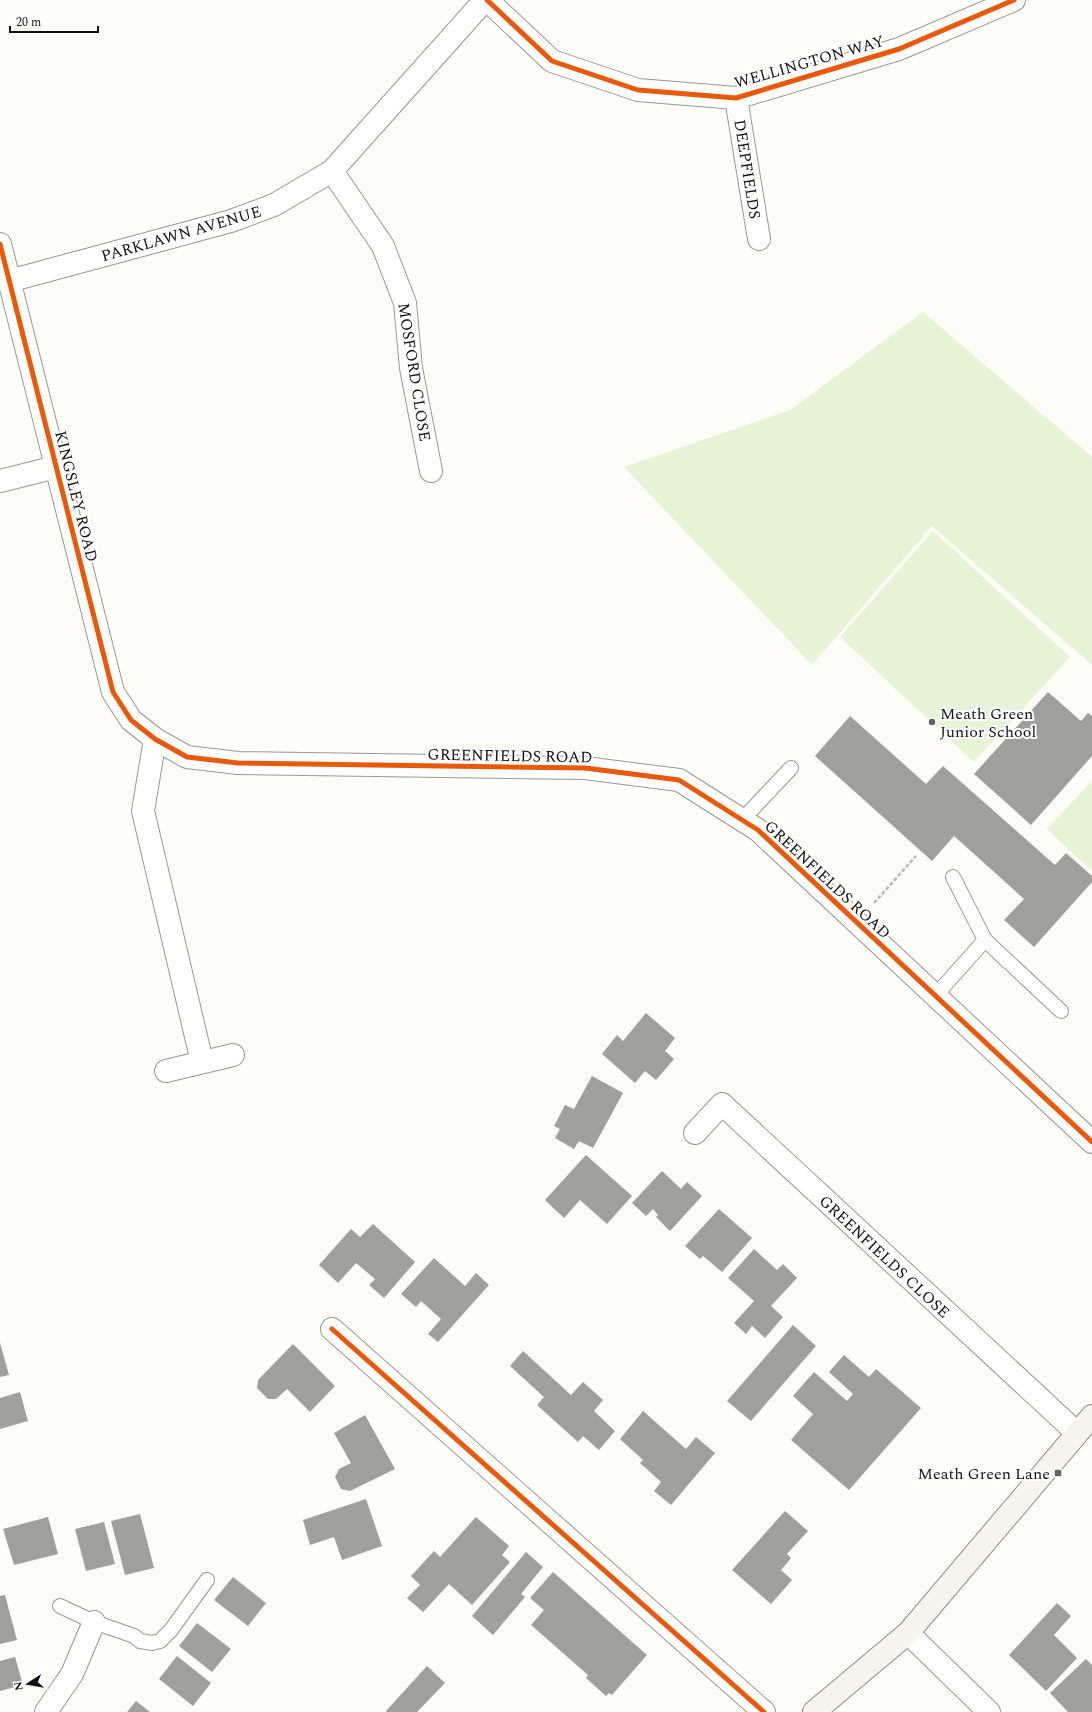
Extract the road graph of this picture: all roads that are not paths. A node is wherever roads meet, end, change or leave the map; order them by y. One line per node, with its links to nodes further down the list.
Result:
1 (486, 0): 3 (street, WELLINGTON WAY); 4 (street, PARKLAWN AVENUE)
2 (1014, 0): 3 (street, WELLINGTON WAY)
3 (736, 98): 5 (street, DEEPFIELDS)
4 (332, 171): 7 (street, PARKLAWN AVENUE); 9 (street, MOSFORD CLOSE)
5 (759, 239)
6 (0, 244): 7 (street, KINGSLEY ROAD)
7 (9, 281): 8 (street, KINGSLEY ROAD)
8 (56, 467): 10 (street); 11 (street, KINGSLEY ROAD)
9 (431, 471)
10 (0, 481)
11 (155, 739): 13 (street, GREENFIELDS ROAD); 19 (street)
12 (791, 768): 13 (lane)
13 (742, 820): 16 (street, GREENFIELDS ROAD)
14 (953, 877): 15 (lane)
15 (985, 940): 16 (lane); 17 (lane)
16 (935, 996): 22 (street, GREENFIELDS ROAD)
17 (1061, 1011)
18 (233, 1054): 19 (street)
19 (202, 1062): 20 (street)
20 (166, 1071)
21 (696, 1133): 25 (street, GREENFIELDS CLOSE)
22 (1092, 1142)
23 (332, 1328): 31 (street)
24 (1092, 1416): 25 (street)
25 (1077, 1433): 29 (street)
26 (207, 1580): 28 (lane)
27 (60, 1606): 28 (lane)
28 (94, 1622): 30 (street)
29 (908, 1633): 32 (street); 33 (street)
30 (46, 1712)
31 (764, 1712)
32 (814, 1712)
33 (989, 1712)

